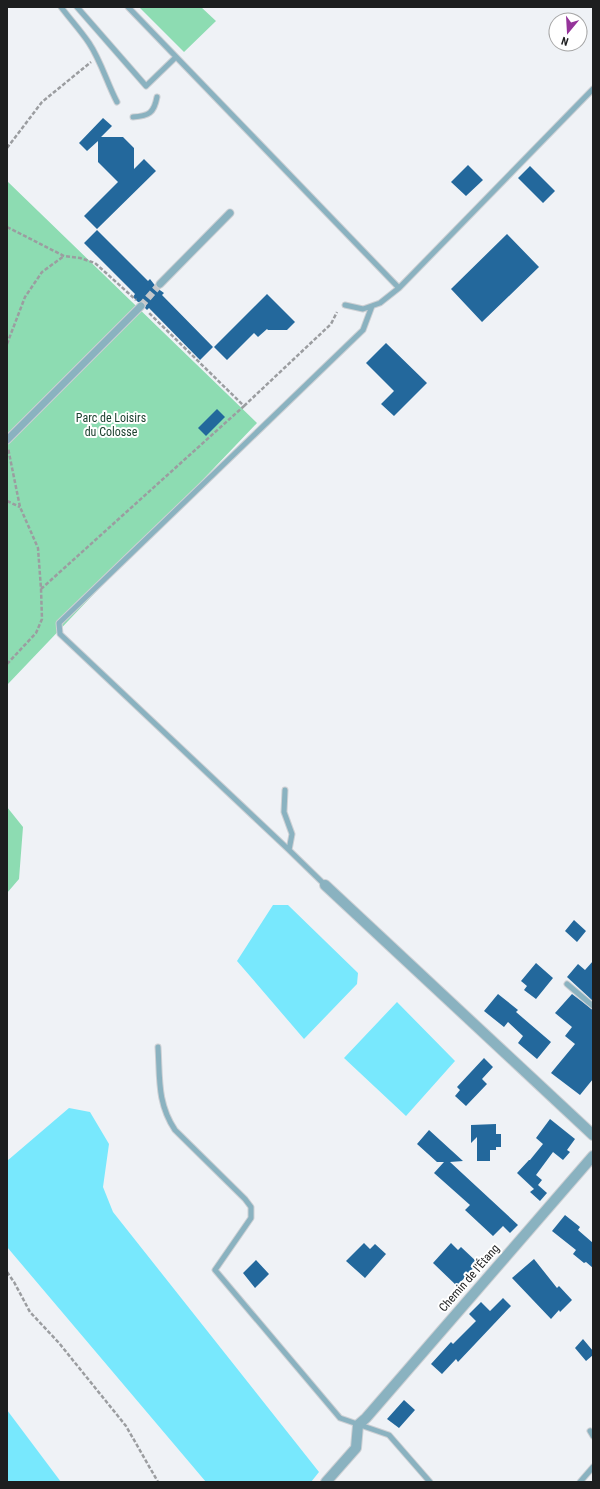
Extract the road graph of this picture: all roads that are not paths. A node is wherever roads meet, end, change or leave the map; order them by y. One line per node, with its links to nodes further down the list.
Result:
1 (61, 7): 7 (lane)
2 (77, 7): 4 (lane)
3 (128, 7): 4 (lane)
4 (176, 57): 11 (lane)
5 (593, 88): 11 (lane)
6 (157, 97): 8 (lane)
7 (117, 102)
8 (133, 117)
9 (230, 213): 10 (street)
10 (160, 284)
11 (399, 288): 14 (lane)
12 (345, 305): 14 (lane)
13 (141, 306): 15 (street)
14 (372, 306): 17 (lane)
15 (7, 440)
16 (285, 790): 17 (lane)
17 (289, 850): 18 (lane)
18 (325, 885): 22 (street)
19 (567, 984): 20 (lane)
20 (593, 1006)
21 (158, 1047): 24 (lane)
22 (593, 1135)
23 (593, 1156): 24 (street, Chemin de l'Étang)
24 (362, 1421): 26 (street); 27 (lane)
25 (593, 1466): 28 (lane)
26 (326, 1482)
27 (430, 1482)
28 (580, 1482)

